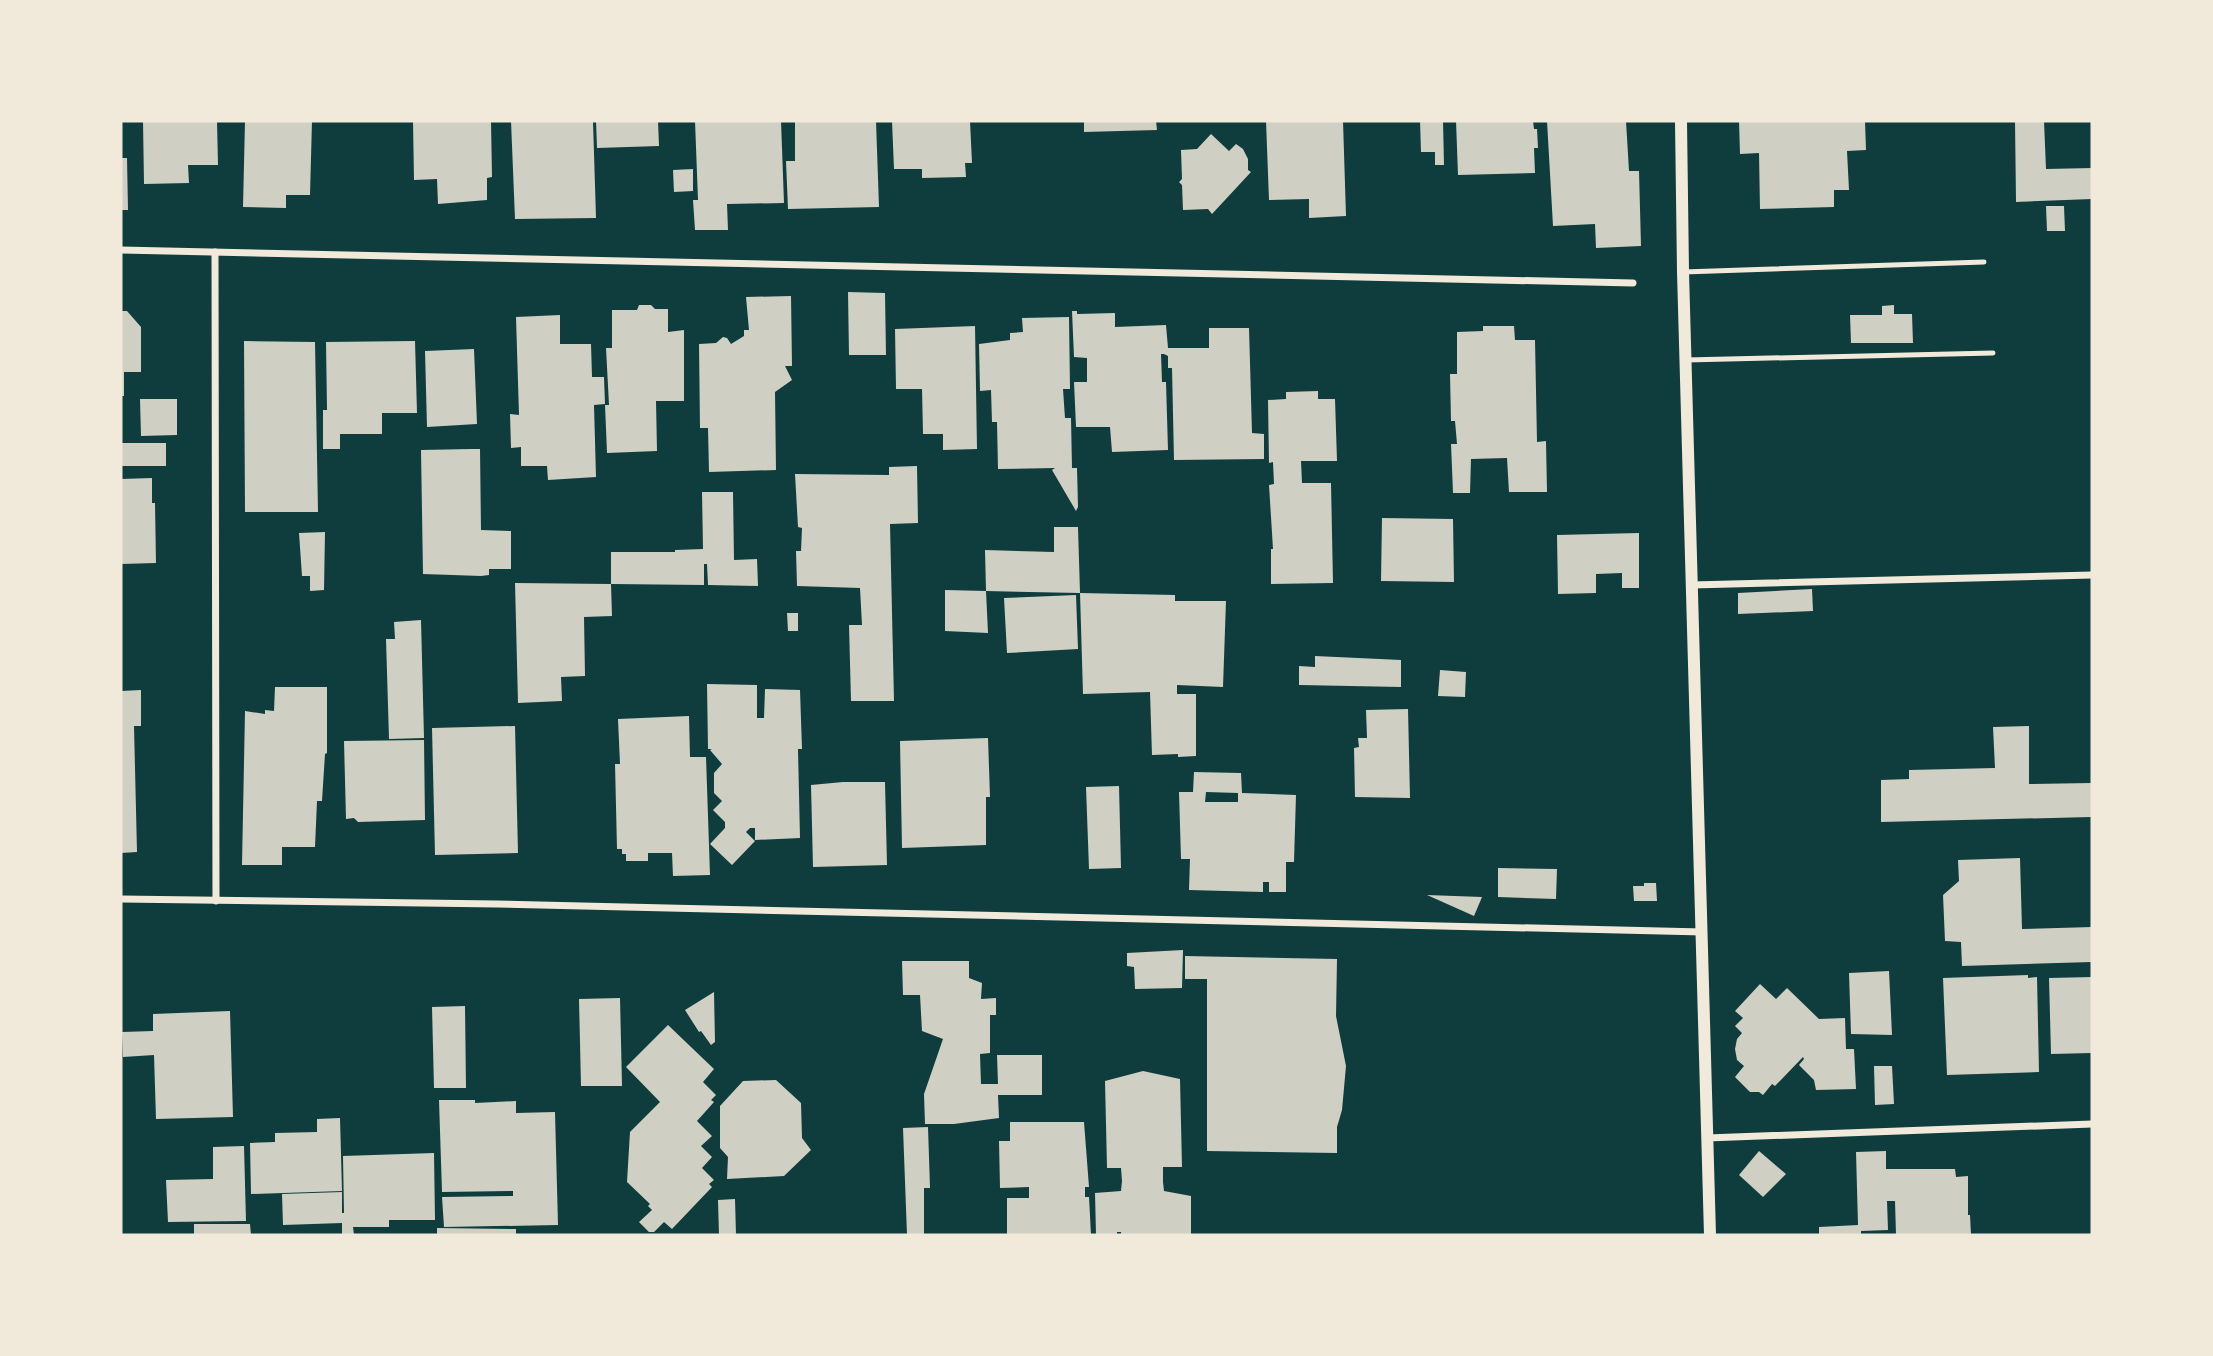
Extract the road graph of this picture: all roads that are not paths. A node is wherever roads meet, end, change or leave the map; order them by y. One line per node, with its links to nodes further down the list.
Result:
1 (1681, 121): 5 (street)
2 (121, 250): 3 (street)
3 (215, 252): 6 (street); 12 (street)
4 (1984, 262): 5 (lane)
5 (1683, 272): 8 (street)
6 (1633, 283)
7 (1993, 353): 8 (lane)
8 (1686, 360): 10 (street)
9 (2092, 575): 10 (street)
10 (1692, 585): 13 (street)
11 (121, 899): 12 (street)
12 (216, 901): 13 (street)
13 (1703, 932): 15 (street)
14 (2092, 1124): 15 (street)
15 (1707, 1138): 16 (street)
16 (1710, 1235)

